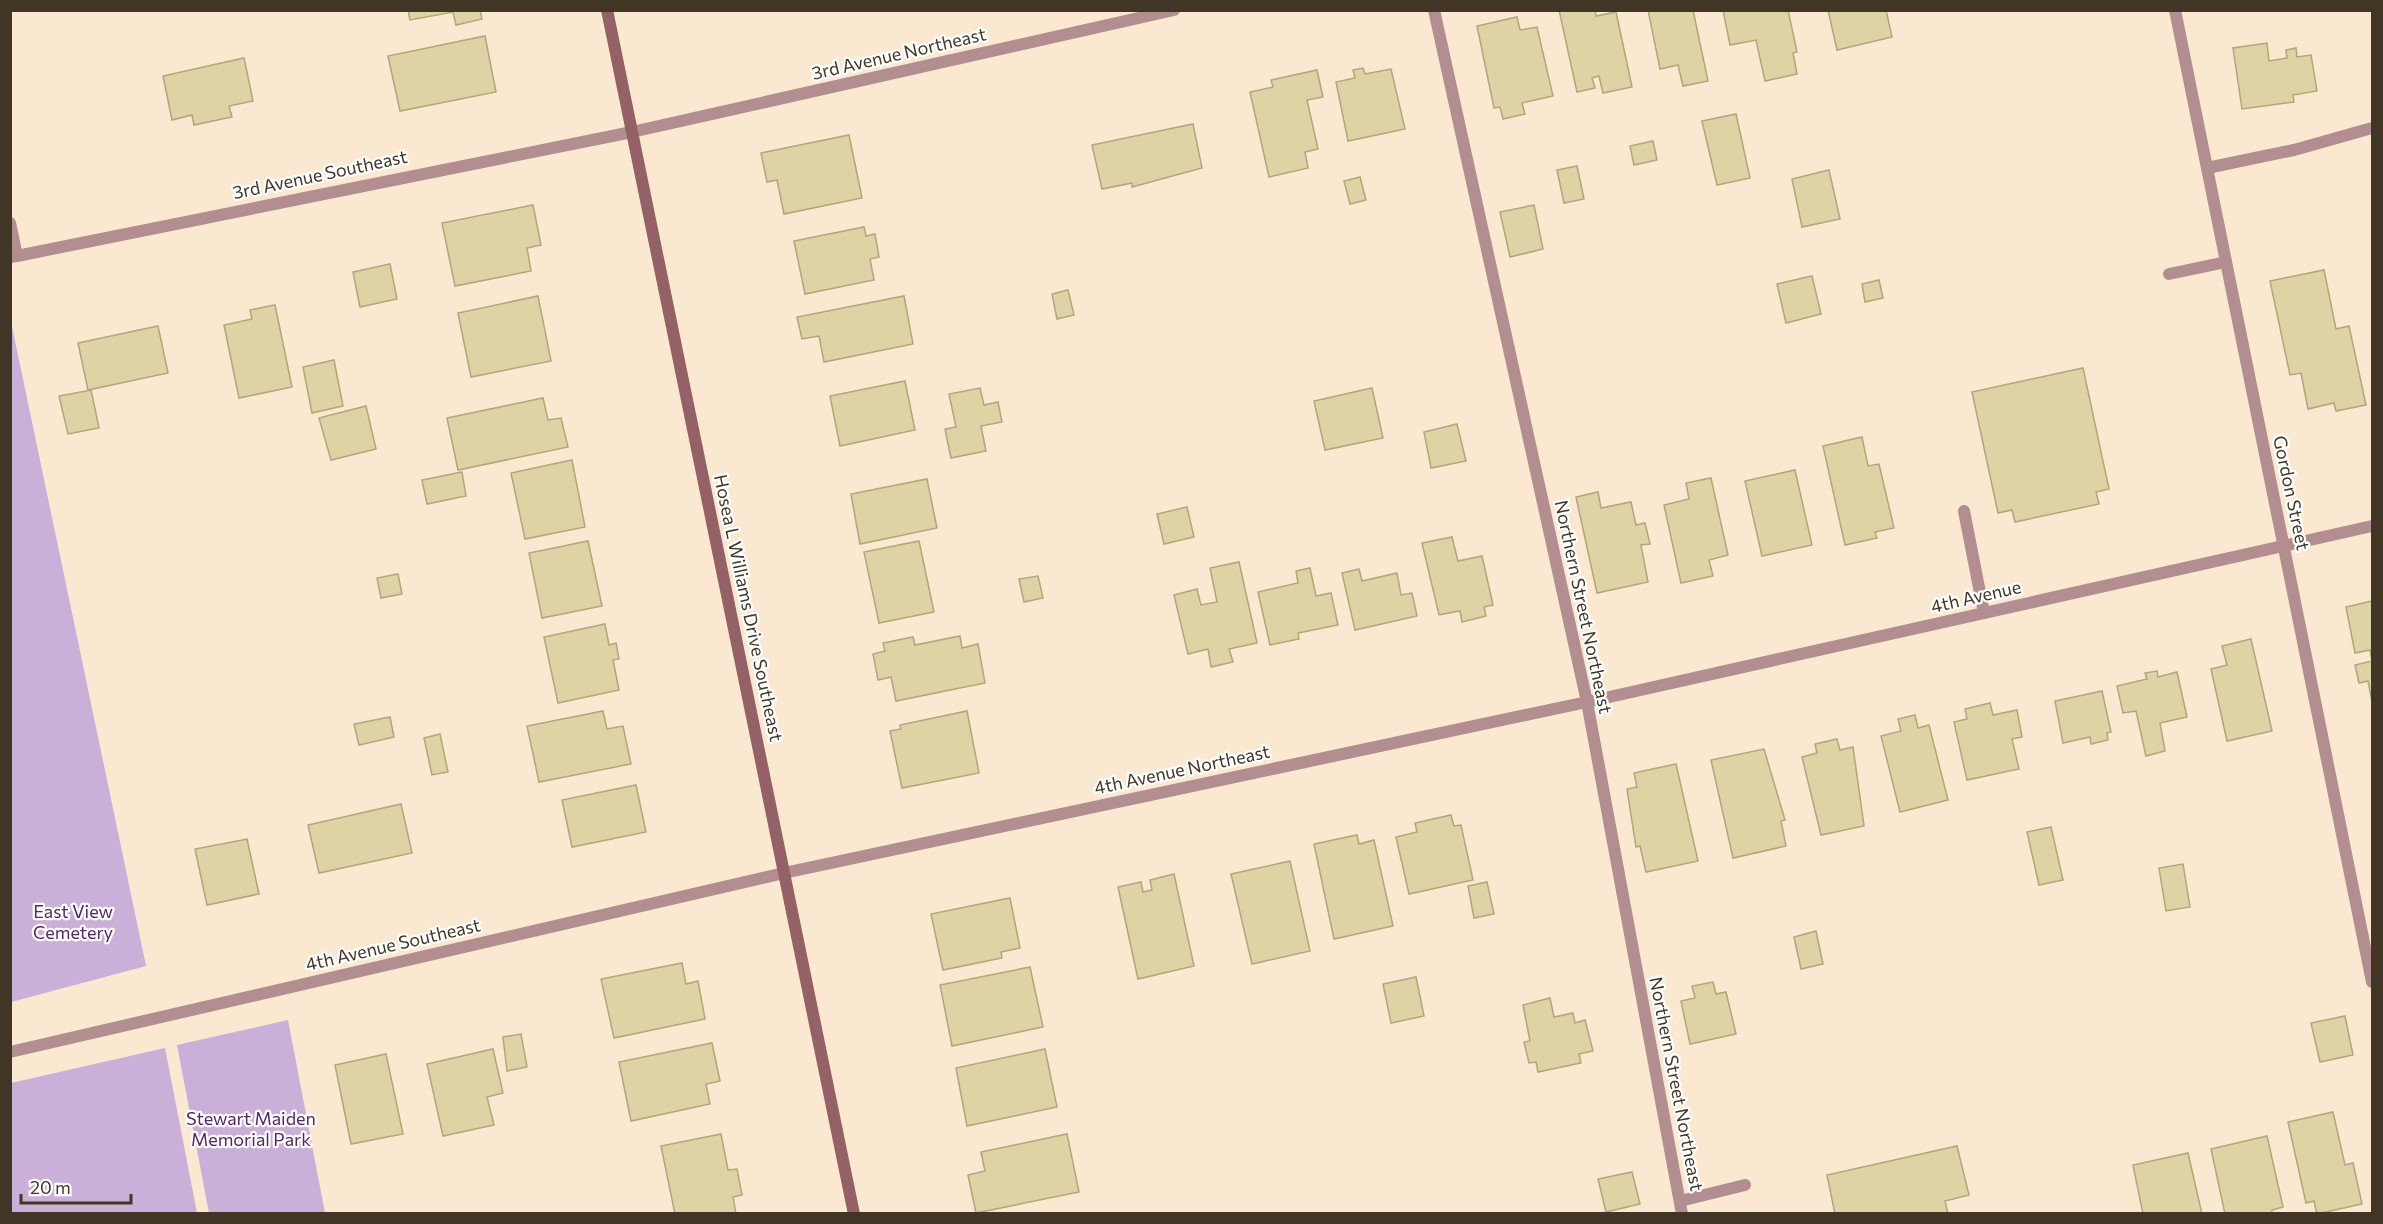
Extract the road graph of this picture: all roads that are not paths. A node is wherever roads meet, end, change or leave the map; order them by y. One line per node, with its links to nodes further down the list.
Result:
1 (607, 10): 6 (street, Hosea L Williams Drive Southeast)
2 (1174, 10): 6 (street, 3rd Avenue Northeast)
3 (1434, 10): 16 (street, Northern Street Northeast)
4 (2175, 10): 7 (street, Gordon Street)
5 (2373, 128): 7 (street)
6 (632, 132): 9 (street, 3rd Avenue Southeast); 17 (street, Hosea L Williams Drive Southeast)
7 (2207, 168): 10 (street, Gordon Street)
8 (10, 223): 9 (street)
9 (14, 256)
10 (2226, 262): 11 (street); 14 (street, Gordon Street)
11 (2169, 274)
12 (1964, 512): 15 (street)
13 (2373, 526): 14 (street, 4th Avenue)
14 (2283, 546): 15 (street, 4th Avenue); 18 (street, Gordon Street)
15 (1984, 613): 16 (street, 4th Avenue)
16 (1587, 702): 17 (street, 4th Avenue Northeast); 21 (street, Northern Street Northeast)
17 (784, 873): 19 (street, 4th Avenue Southeast); 22 (street, Hosea L Williams Drive Southeast)
18 (2373, 982)
19 (10, 1052)
20 (1745, 1185): 21 (street)
21 (1681, 1207)
22 (854, 1214)

